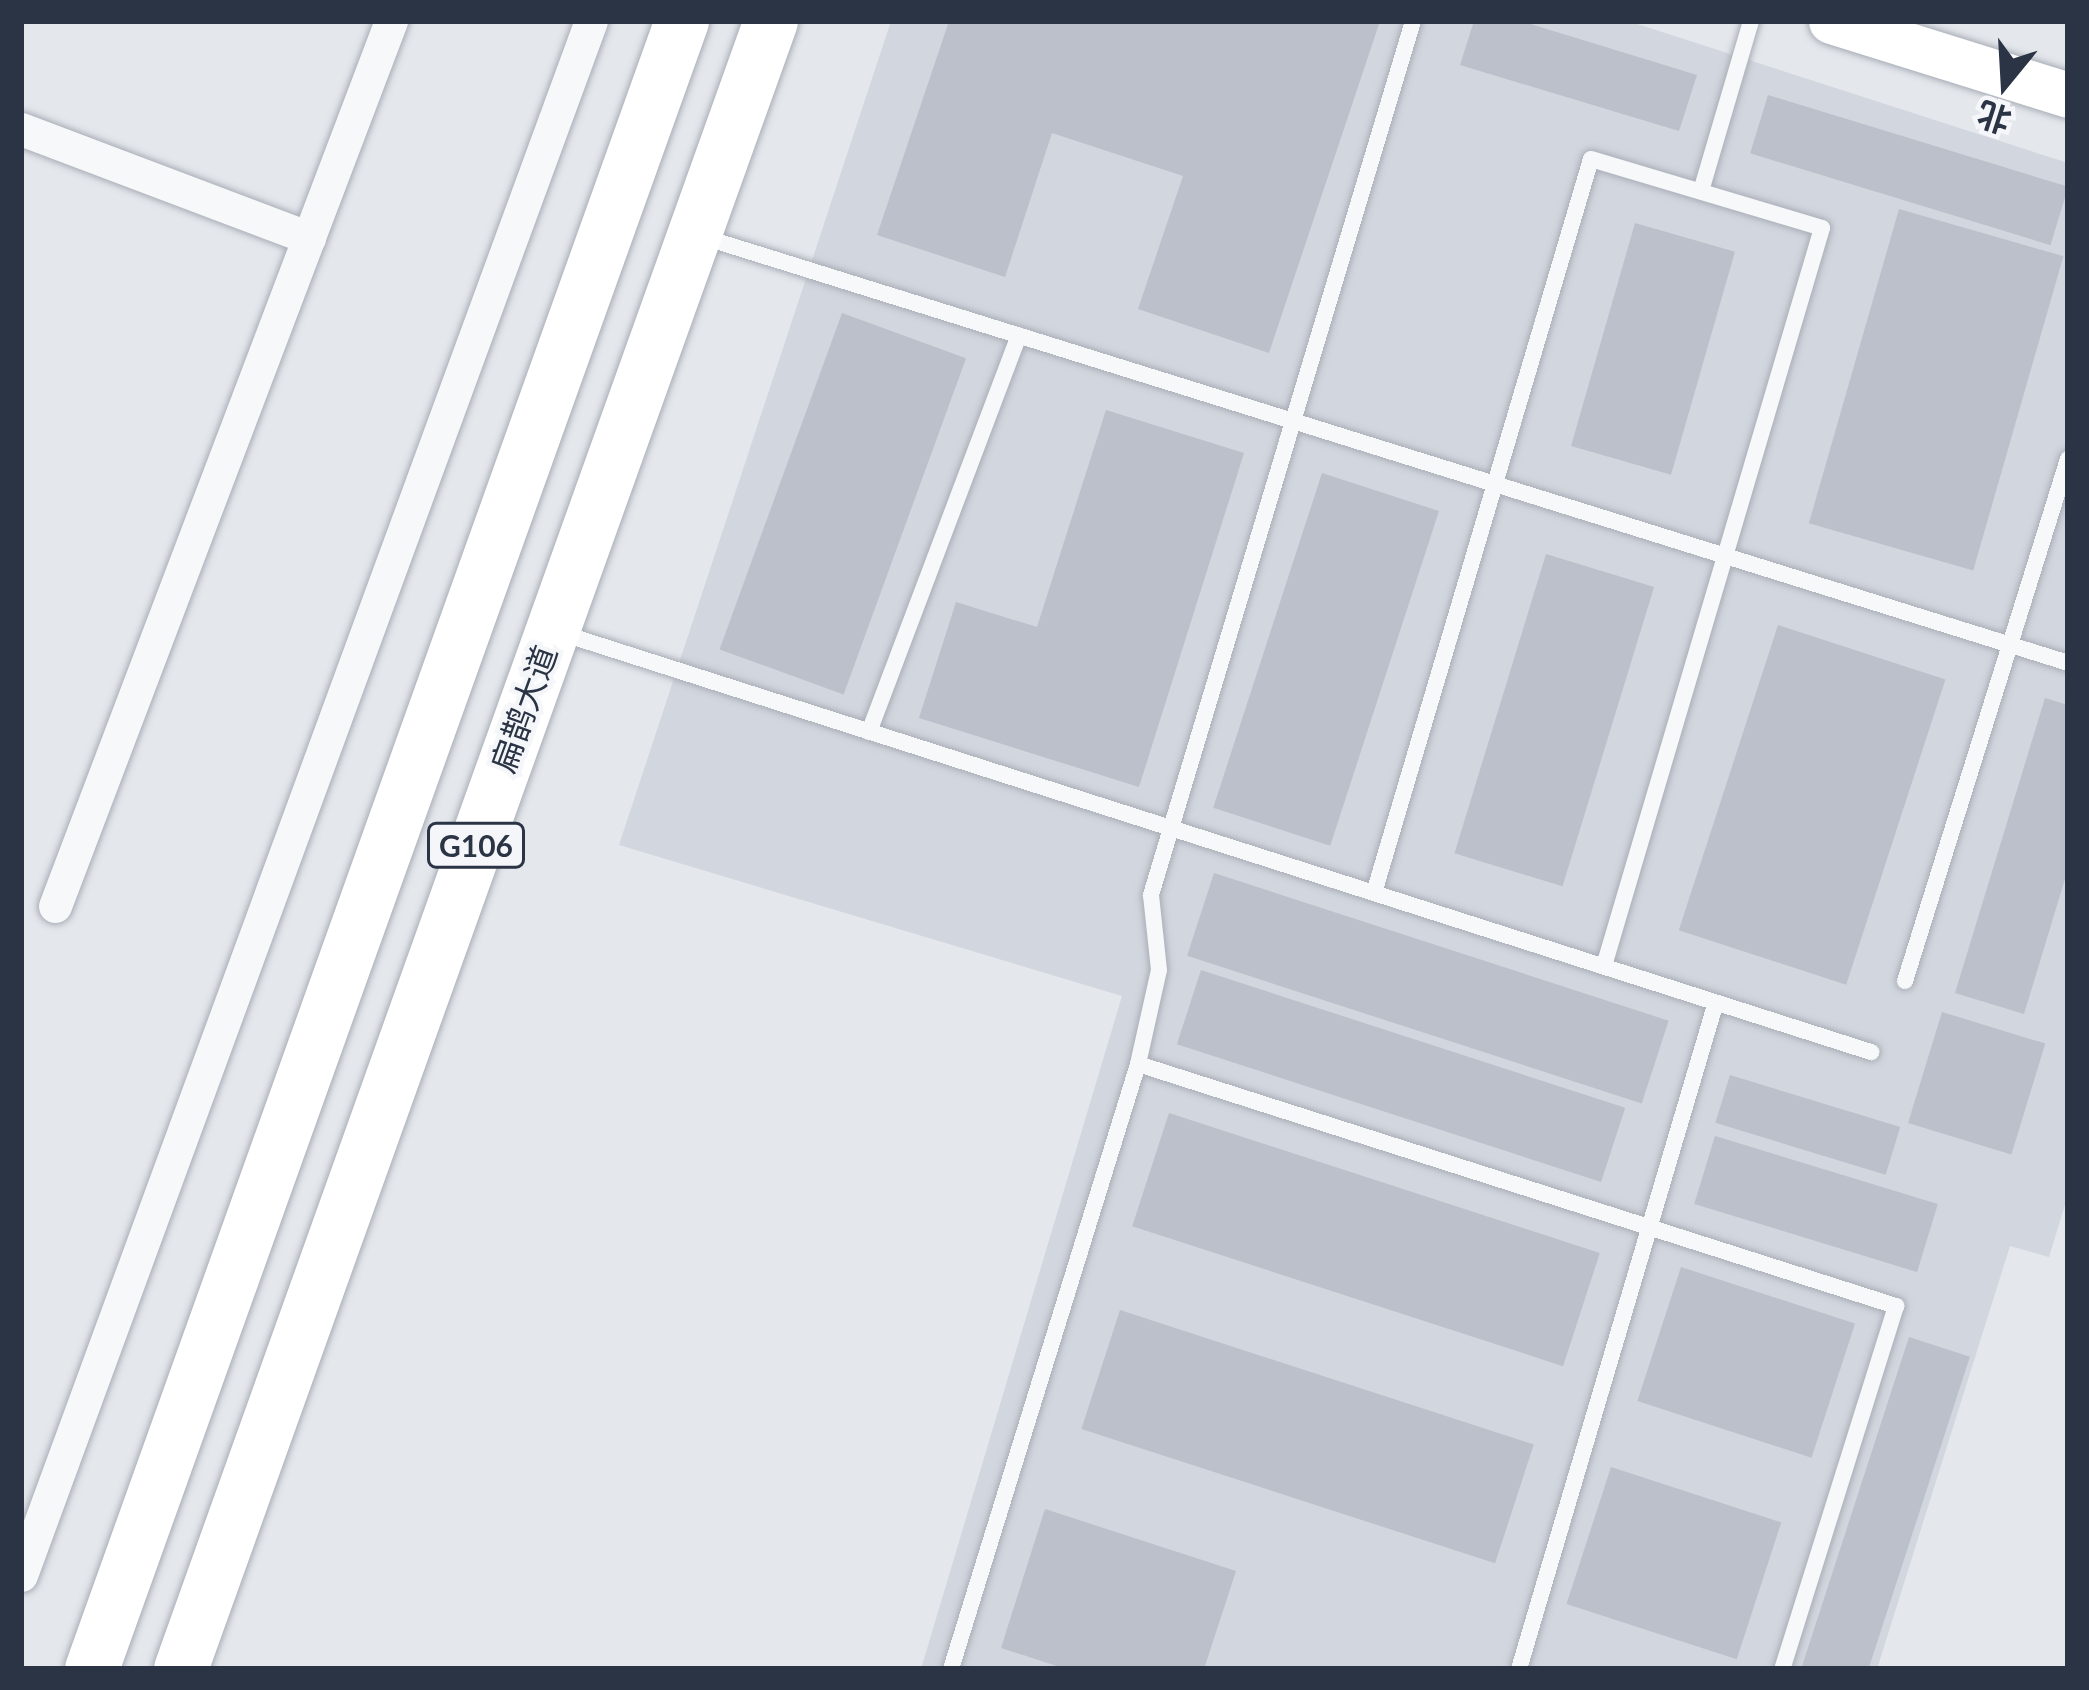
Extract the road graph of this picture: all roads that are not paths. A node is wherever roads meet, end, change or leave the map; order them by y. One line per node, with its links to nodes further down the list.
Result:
1 (391, 21): 12 (street)
2 (591, 21): 31 (street)
3 (682, 21): 32 (highway, G106)
4 (771, 21): 11 (highway, 扁鹊大道 / G106)
5 (1413, 21): 14 (lane)
6 (1751, 21): 10 (lane)
7 (1831, 21): 8 (main road)
8 (2068, 95)
9 (21, 129): 12 (street)
10 (1701, 191): 16 (lane); 17 (lane)
11 (694, 234): 13 (lane); 18 (highway, 扁鹊大道 / G106)
12 (309, 238): 24 (street)
13 (1019, 335): 14 (lane); 21 (lane)
14 (1293, 421): 16 (lane); 22 (lane)
15 (2068, 459): 19 (lane)
16 (1495, 484): 17 (lane); 23 (lane)
17 (1725, 555): 19 (lane); 25 (lane)
18 (553, 630): 21 (lane); 33 (highway, 扁鹊大道 / G106)
19 (2010, 645): 20 (lane); 26 (lane)
20 (2068, 663)
21 (869, 731): 22 (lane)
22 (1170, 828): 23 (lane); 29 (lane)
23 (1374, 893): 25 (lane)
24 (55, 905)
25 (1604, 966): 27 (lane)
26 (1905, 981)
27 (1716, 1002): 28 (lane); 30 (lane)
28 (1871, 1052)
29 (1138, 1064): 30 (lane); 34 (lane)
30 (1649, 1228): 35 (lane); 36 (lane)
31 (21, 1575)
32 (92, 1669)
33 (181, 1669)
34 (952, 1669)
35 (1519, 1669)
36 (1782, 1669)

